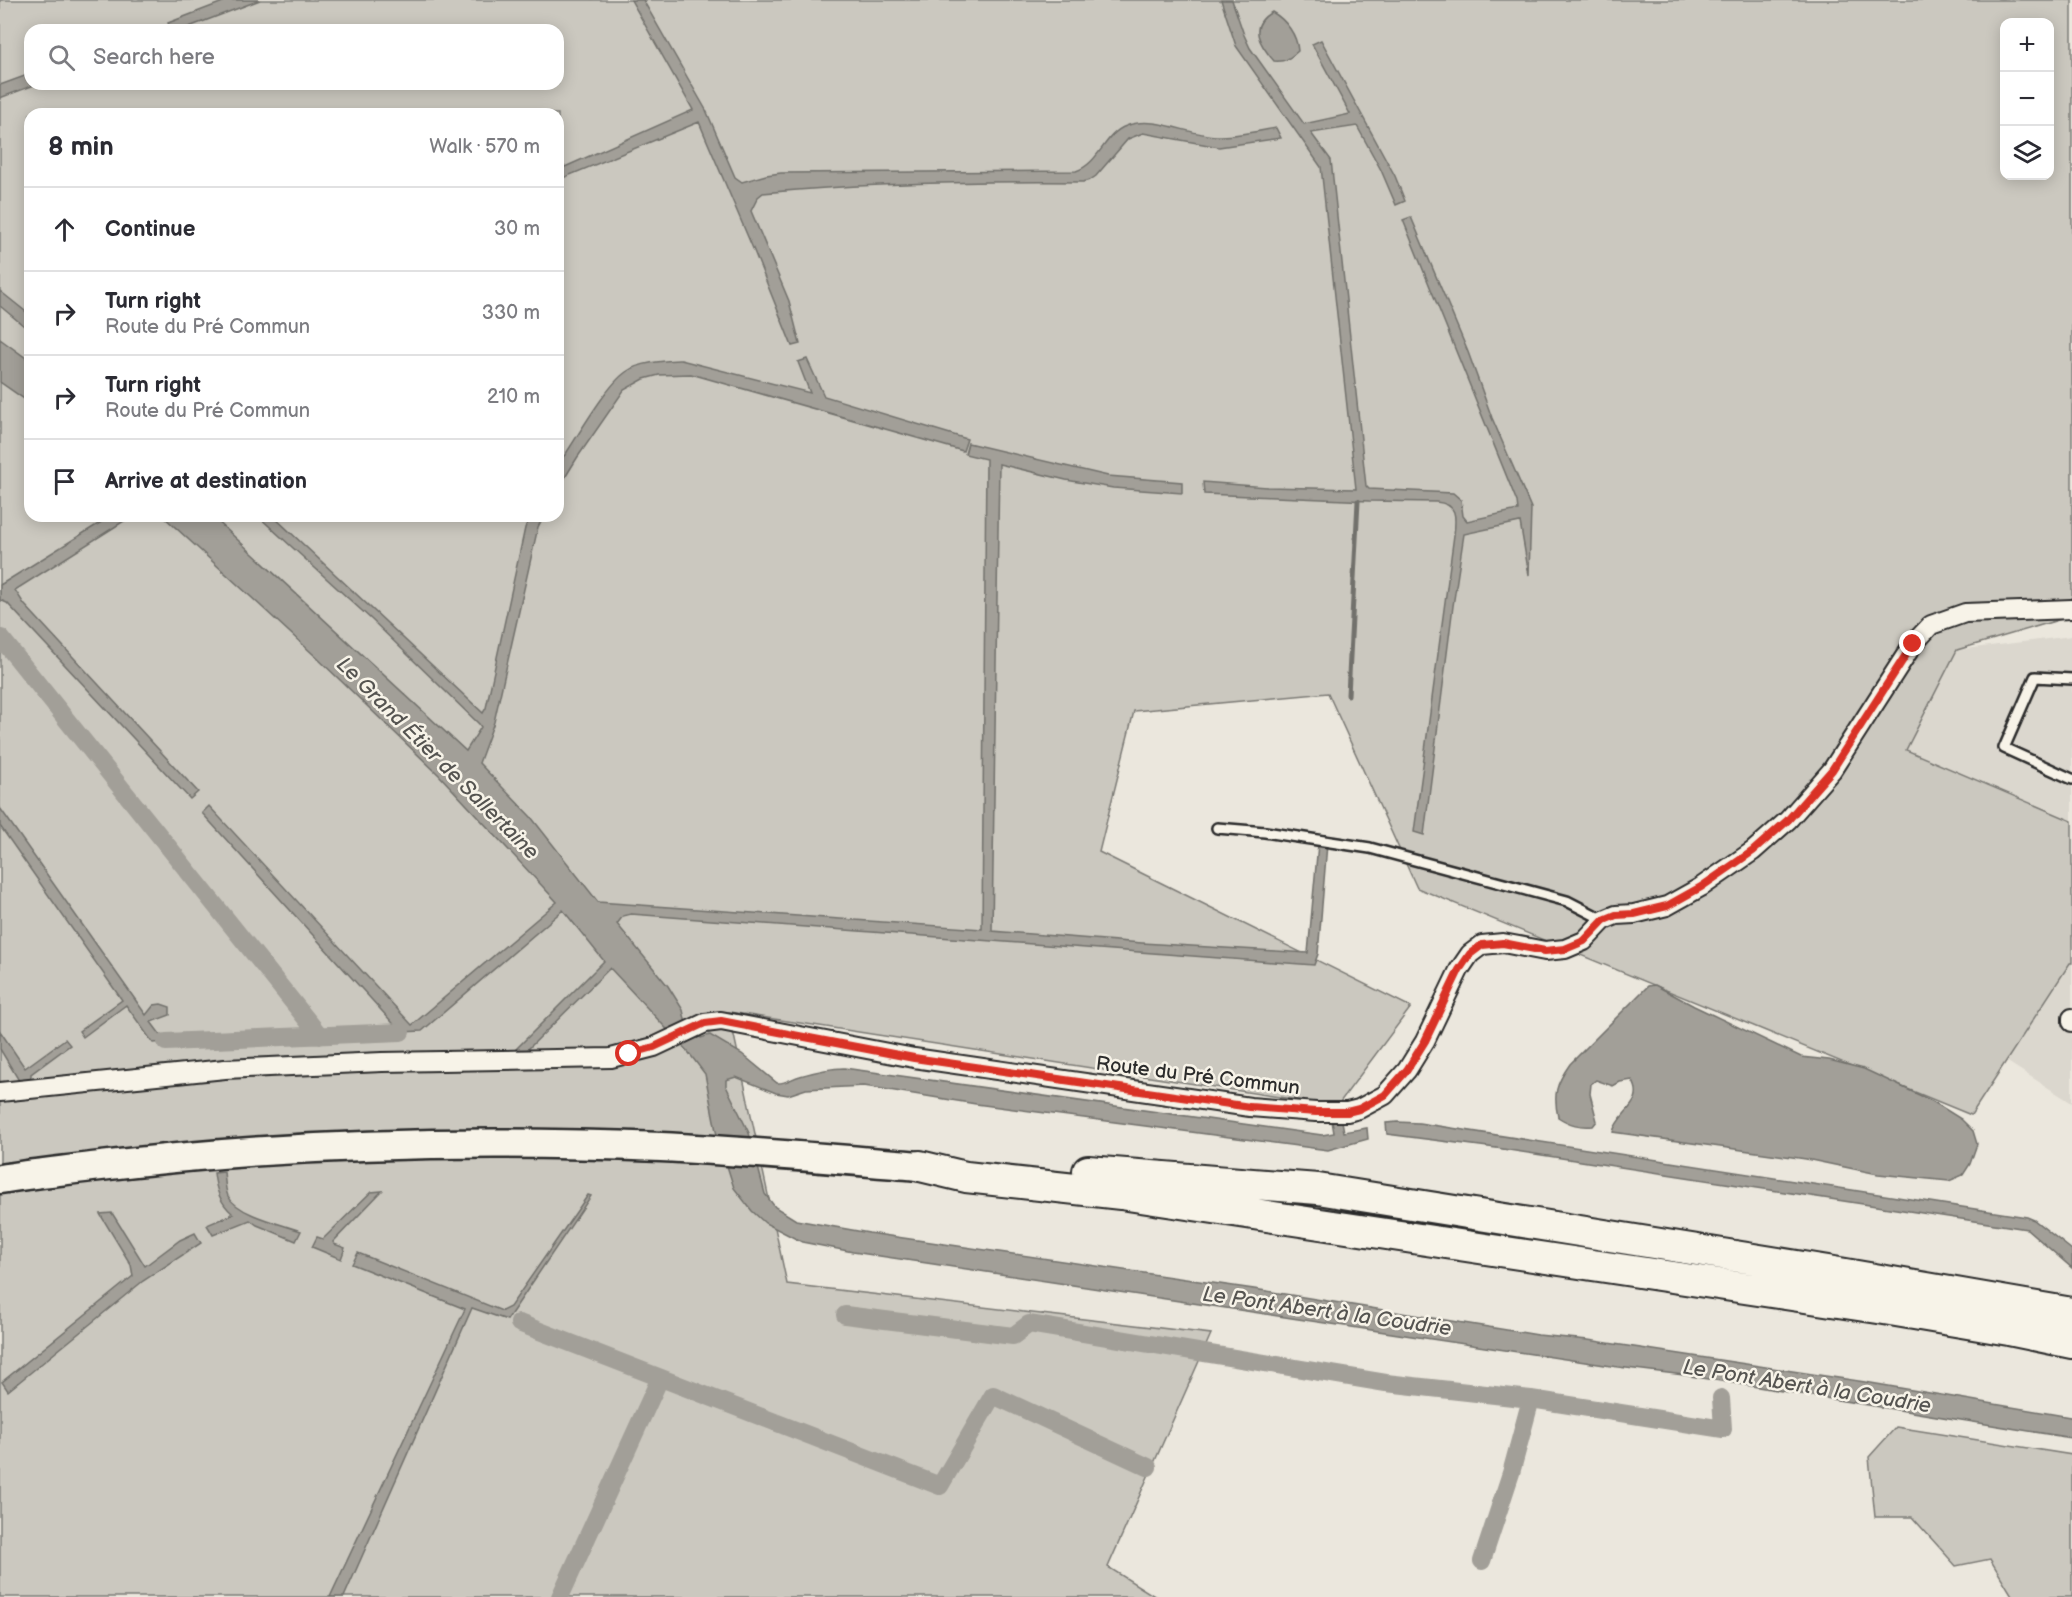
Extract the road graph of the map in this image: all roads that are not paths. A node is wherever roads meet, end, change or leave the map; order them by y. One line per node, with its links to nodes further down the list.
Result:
1 (2072, 609): 5 (street)
2 (2072, 679): 3 (lane)
3 (2071, 777)
4 (1217, 828): 5 (lane)
5 (1604, 920): 6 (street, Route du Pré Commun)
6 (0, 1092)
7 (920, 1166): 8 (main road); 9 (highway); 10 (highway)
8 (0, 1179)
9 (2072, 1313)
10 (2072, 1343)

